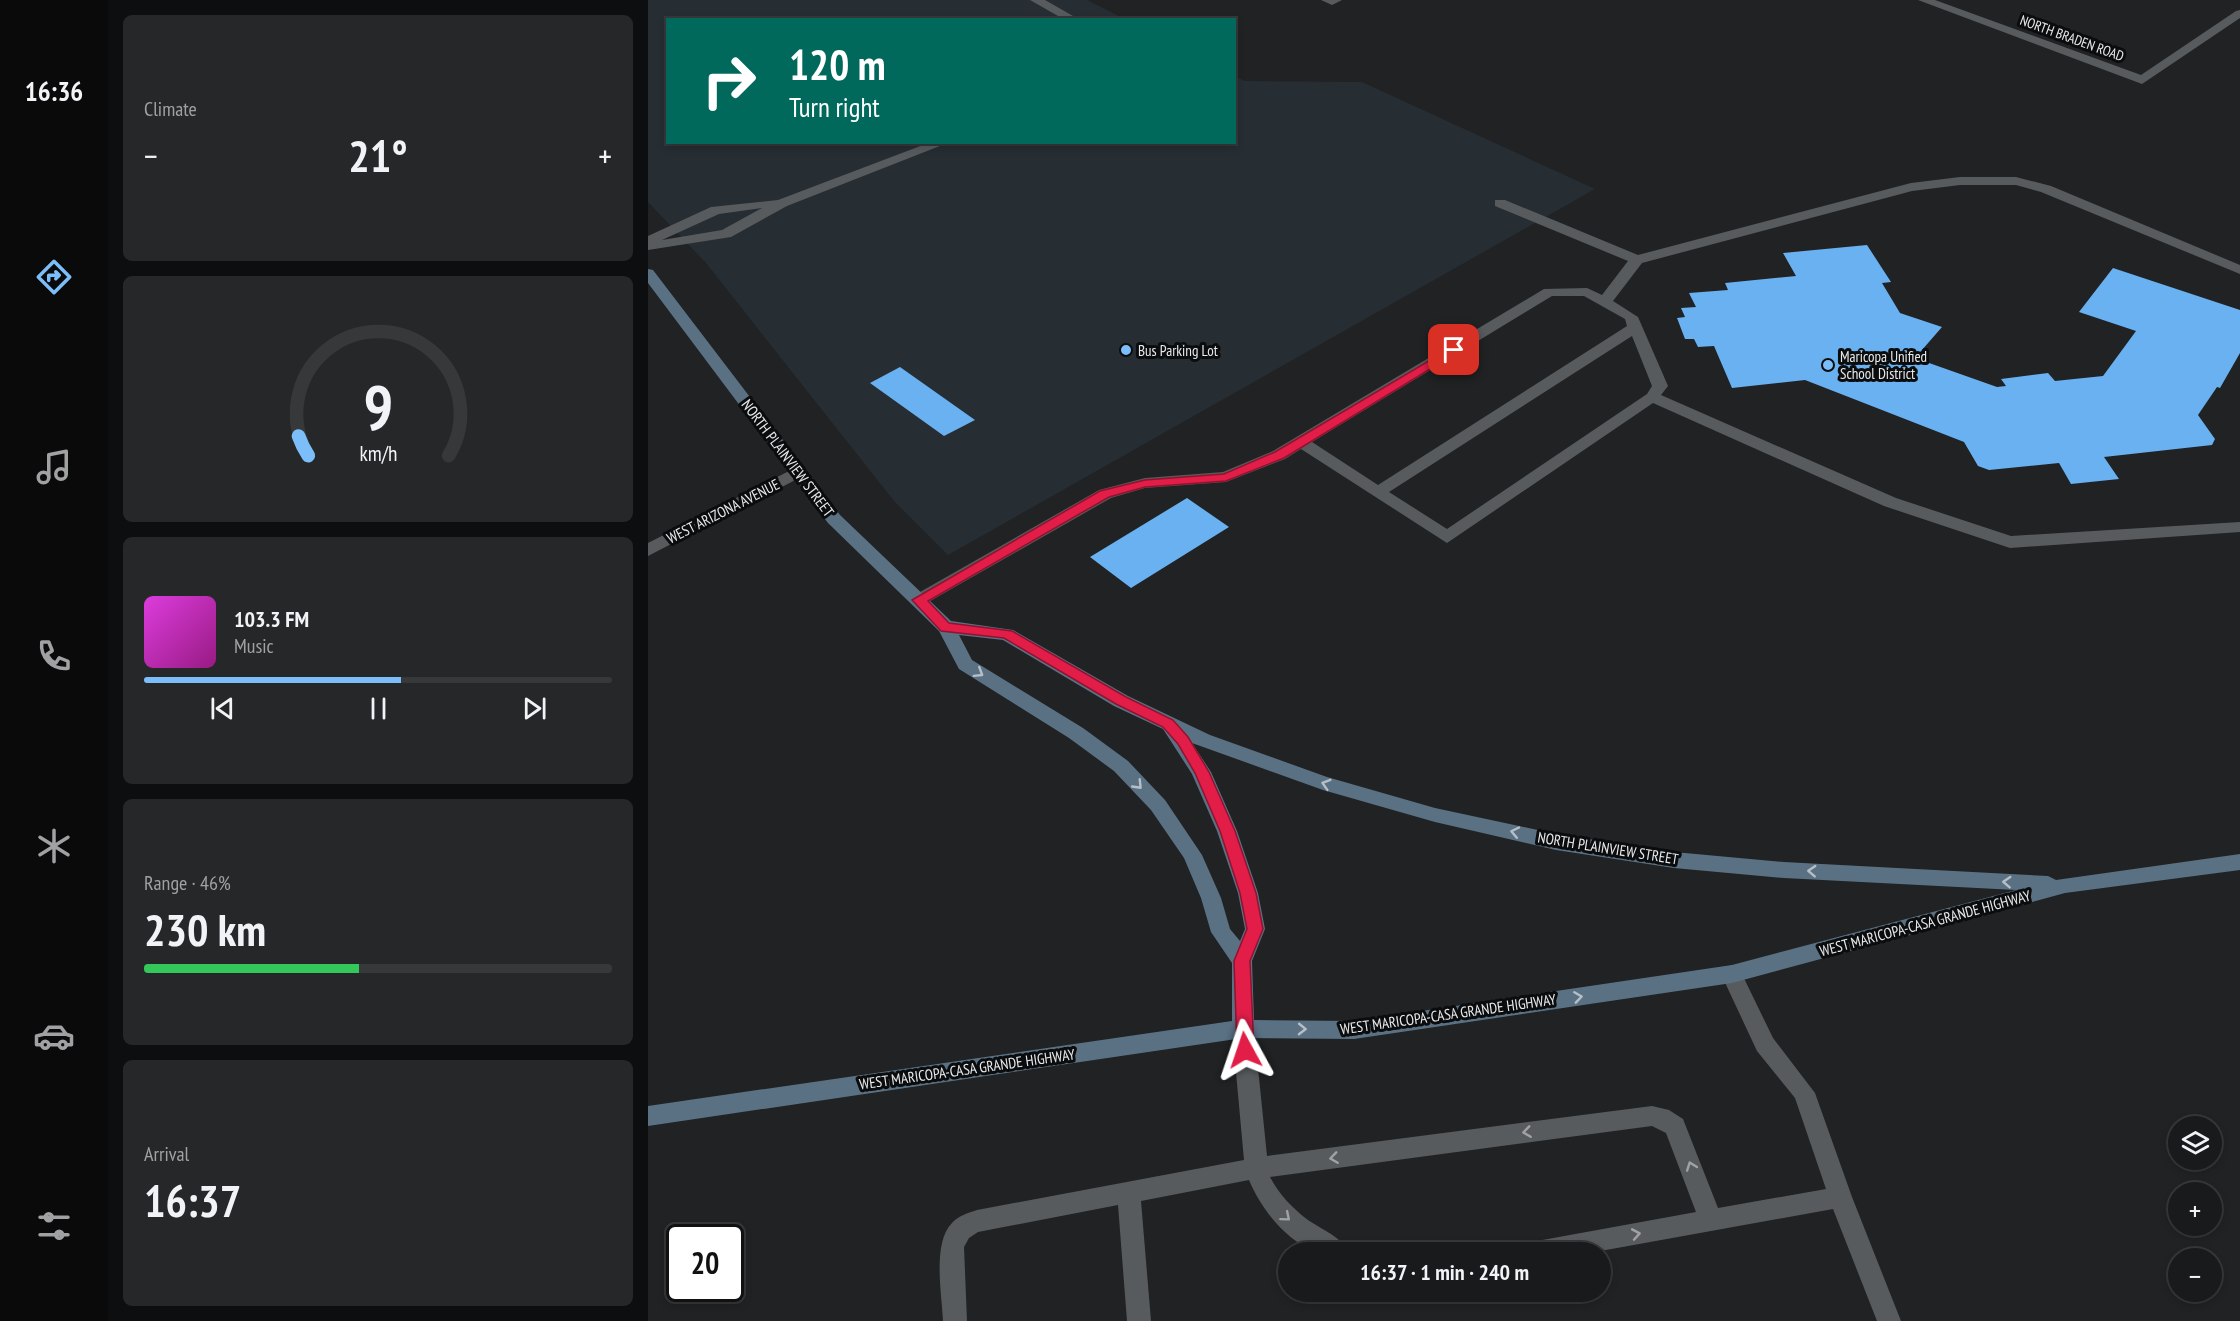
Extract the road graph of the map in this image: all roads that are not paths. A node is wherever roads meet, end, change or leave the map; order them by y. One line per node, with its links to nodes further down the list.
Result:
1 (1036, 0): 4 (street)
2 (1924, 0): 3 (street, NORTH BRADEN ROAD)
3 (2240, 13)
4 (1071, 18)
5 (939, 144): 6 (street)
6 (782, 202): 8 (street); 9 (street)
7 (1500, 203): 10 (street)
8 (648, 241)
9 (648, 246)
10 (1636, 260): 11 (street); 13 (street)
11 (2240, 270)
12 (648, 273): 17 (main road, NORTH PLAINVIEW STREET)
13 (1604, 302): 14 (street); 16 (street)
14 (1634, 328): 15 (street); 18 (street)
15 (1652, 397): 18 (street); 19 (street)
16 (1301, 442): 18 (street); 21 (street)
17 (797, 472): 20 (street, WEST ARIZONA AVENUE); 21 (main road, NORTH PLAINVIEW STREET)
18 (1378, 492)
19 (2240, 527)
20 (648, 550)
21 (919, 600): 22 (main road, NORTH PLAINVIEW STREET)
22 (945, 627): 23 (main road, NORTH PLAINVIEW STREET); 26 (main road, NORTH PLAINVIEW STREET, one-way to 26)
23 (1168, 724): 25 (main road, NORTH PLAINVIEW STREET, one-way to 23); 26 (main road, NORTH PLAINVIEW STREET)
24 (2240, 862): 25 (main road, WEST MARICOPA-CASA GRANDE HIGHWAY)
25 (2065, 885): 27 (main road, WEST MARICOPA-CASA GRANDE HIGHWAY)
26 (1242, 961): 28 (main road, NORTH PLAINVIEW STREET)
27 (1732, 974): 28 (main road, WEST MARICOPA-CASA GRANDE HIGHWAY, one-way to 27); 32 (street)
28 (1243, 1029): 29 (main road, WEST MARICOPA-CASA GRANDE HIGHWAY); 30 (street)
29 (648, 1116)
30 (1257, 1168): 31 (street); 33 (street, one-way to 30); 34 (street, one-way to 34)
31 (1129, 1192): 36 (street); 37 (street)
32 (1840, 1197): 33 (street); 38 (street)
33 (1711, 1221): 35 (street, one-way to 33)
34 (1321, 1242)
35 (1593, 1242)
36 (956, 1321)
37 (1139, 1321)
38 (1888, 1321)

